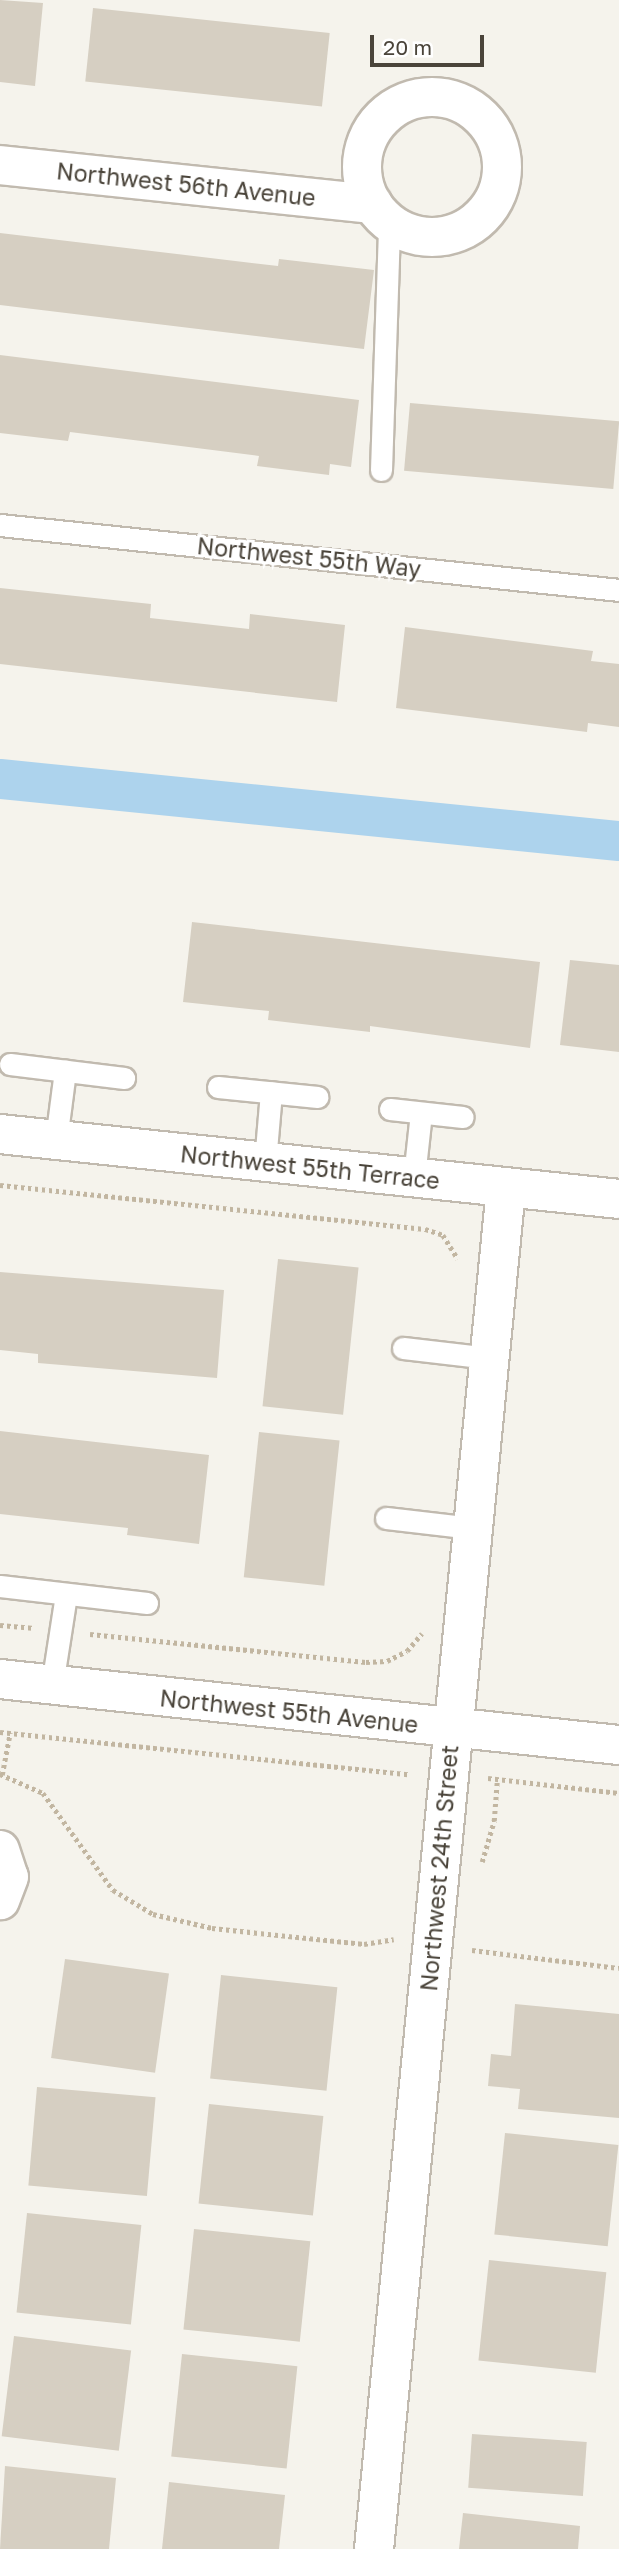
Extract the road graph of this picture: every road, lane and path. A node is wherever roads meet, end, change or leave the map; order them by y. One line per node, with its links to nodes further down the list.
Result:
1 (0, 165): 2 (street, Northwest 56th Avenue)
2 (381, 214): 3 (lane)
3 (381, 470)
4 (0, 525): 5 (lane, Northwest 55th Way)
5 (619, 590)
6 (10, 1064): 7 (lane)
7 (65, 1071): 8 (lane); 16 (lane)
8 (124, 1078)
9 (218, 1087): 10 (lane)
10 (271, 1092): 11 (lane); 17 (lane)
11 (318, 1097)
12 (390, 1110): 13 (lane)
13 (421, 1113): 14 (lane); 18 (lane)
14 (463, 1117)
15 (0, 1135): 16 (street, Northwest 55th Terrace)
16 (56, 1140): 17 (street, Northwest 55th Terrace)
17 (265, 1162): 18 (street, Northwest 55th Terrace)
18 (414, 1177): 20 (street, Northwest 55th Terrace)
19 (0, 1185): 22 (path)
20 (506, 1187): 21 (street, Northwest 55th Terrace); 24 (street, Northwest 24th Street)
21 (619, 1199)
22 (459, 1266)
23 (403, 1348): 24 (lane)
24 (489, 1358): 26 (street, Northwest 24th Street)
25 (386, 1518): 26 (lane)
26 (472, 1528): 35 (street, Northwest 24th Street)
27 (0, 1586): 28 (lane)
28 (66, 1595): 29 (lane); 32 (lane)
29 (147, 1603)
30 (426, 1623): 32 (path)
31 (0, 1625): 32 (path)
32 (62, 1631): 34 (lane)
33 (0, 1679): 34 (street, Northwest 55th Avenue)
34 (52, 1685): 35 (street, Northwest 55th Avenue)
35 (452, 1728): 38 (street, Northwest 55th Avenue); 48 (street, Northwest 24th Street)
36 (0, 1732): 37 (path)
37 (10, 1733): 39 (path); 40 (path)
38 (619, 1745)
39 (1, 1774): 48 (path)
40 (408, 1774)
41 (485, 1778): 42 (path)
42 (497, 1781): 43 (path); 45 (path)
43 (619, 1793)
44 (0, 1850): 46 (street)
45 (479, 1871)
46 (0, 1900)
47 (470, 1941): 49 (path)
48 (431, 1946): 49 (path); 51 (street, Northwest 24th Street)
49 (472, 1950): 50 (path)
50 (619, 1968)
51 (374, 2549)

